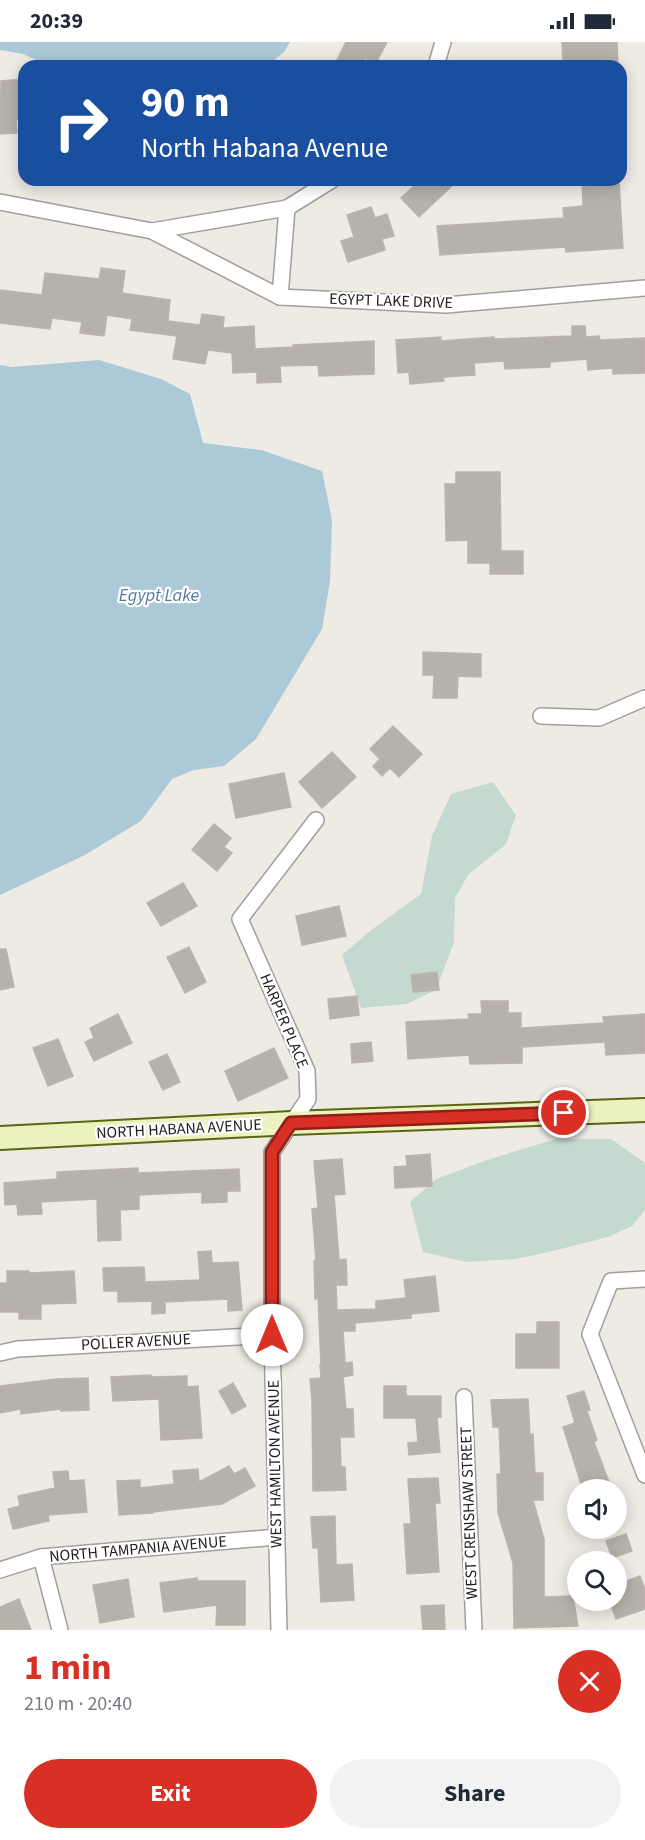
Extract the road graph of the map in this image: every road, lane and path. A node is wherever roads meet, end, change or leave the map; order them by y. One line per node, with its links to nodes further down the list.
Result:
1 (443, 42): 2 (street)
2 (438, 60)
3 (322, 186): 5 (street)
4 (0, 202): 6 (street, EGYPT LAKE DRIVE)
5 (287, 208): 6 (street, EGYPT LAKE DRIVE); 8 (street)
6 (152, 231): 8 (street, EGYPT LAKE DRIVE)
7 (645, 288): 8 (street, EGYPT LAKE DRIVE)
8 (280, 297)
9 (645, 698): 10 (street)
10 (542, 716)
11 (315, 820): 13 (street, HARPER PLACE)
12 (645, 1110): 13 (street, NORTH HABANA AVENUE)
13 (291, 1123): 14 (street, NORTH HABANA AVENUE); 16 (street, WEST HAMILTON AVENUE)
14 (0, 1138)
15 (645, 1279): 19 (street)
16 (272, 1335): 17 (street, POLLER AVENUE); 20 (street, WEST HAMILTON AVENUE)
17 (0, 1353)
18 (464, 1397): 25 (street, WEST CRENSHAW STREET)
19 (644, 1467)
20 (277, 1537): 21 (street, NORTH TAMPANIA AVENUE); 24 (street, WEST HAMILTON AVENUE)
21 (41, 1557): 22 (street, NORTH TAMPANIA AVENUE); 23 (street)
22 (0, 1570)
23 (60, 1630)
24 (279, 1630)
25 (474, 1630)

